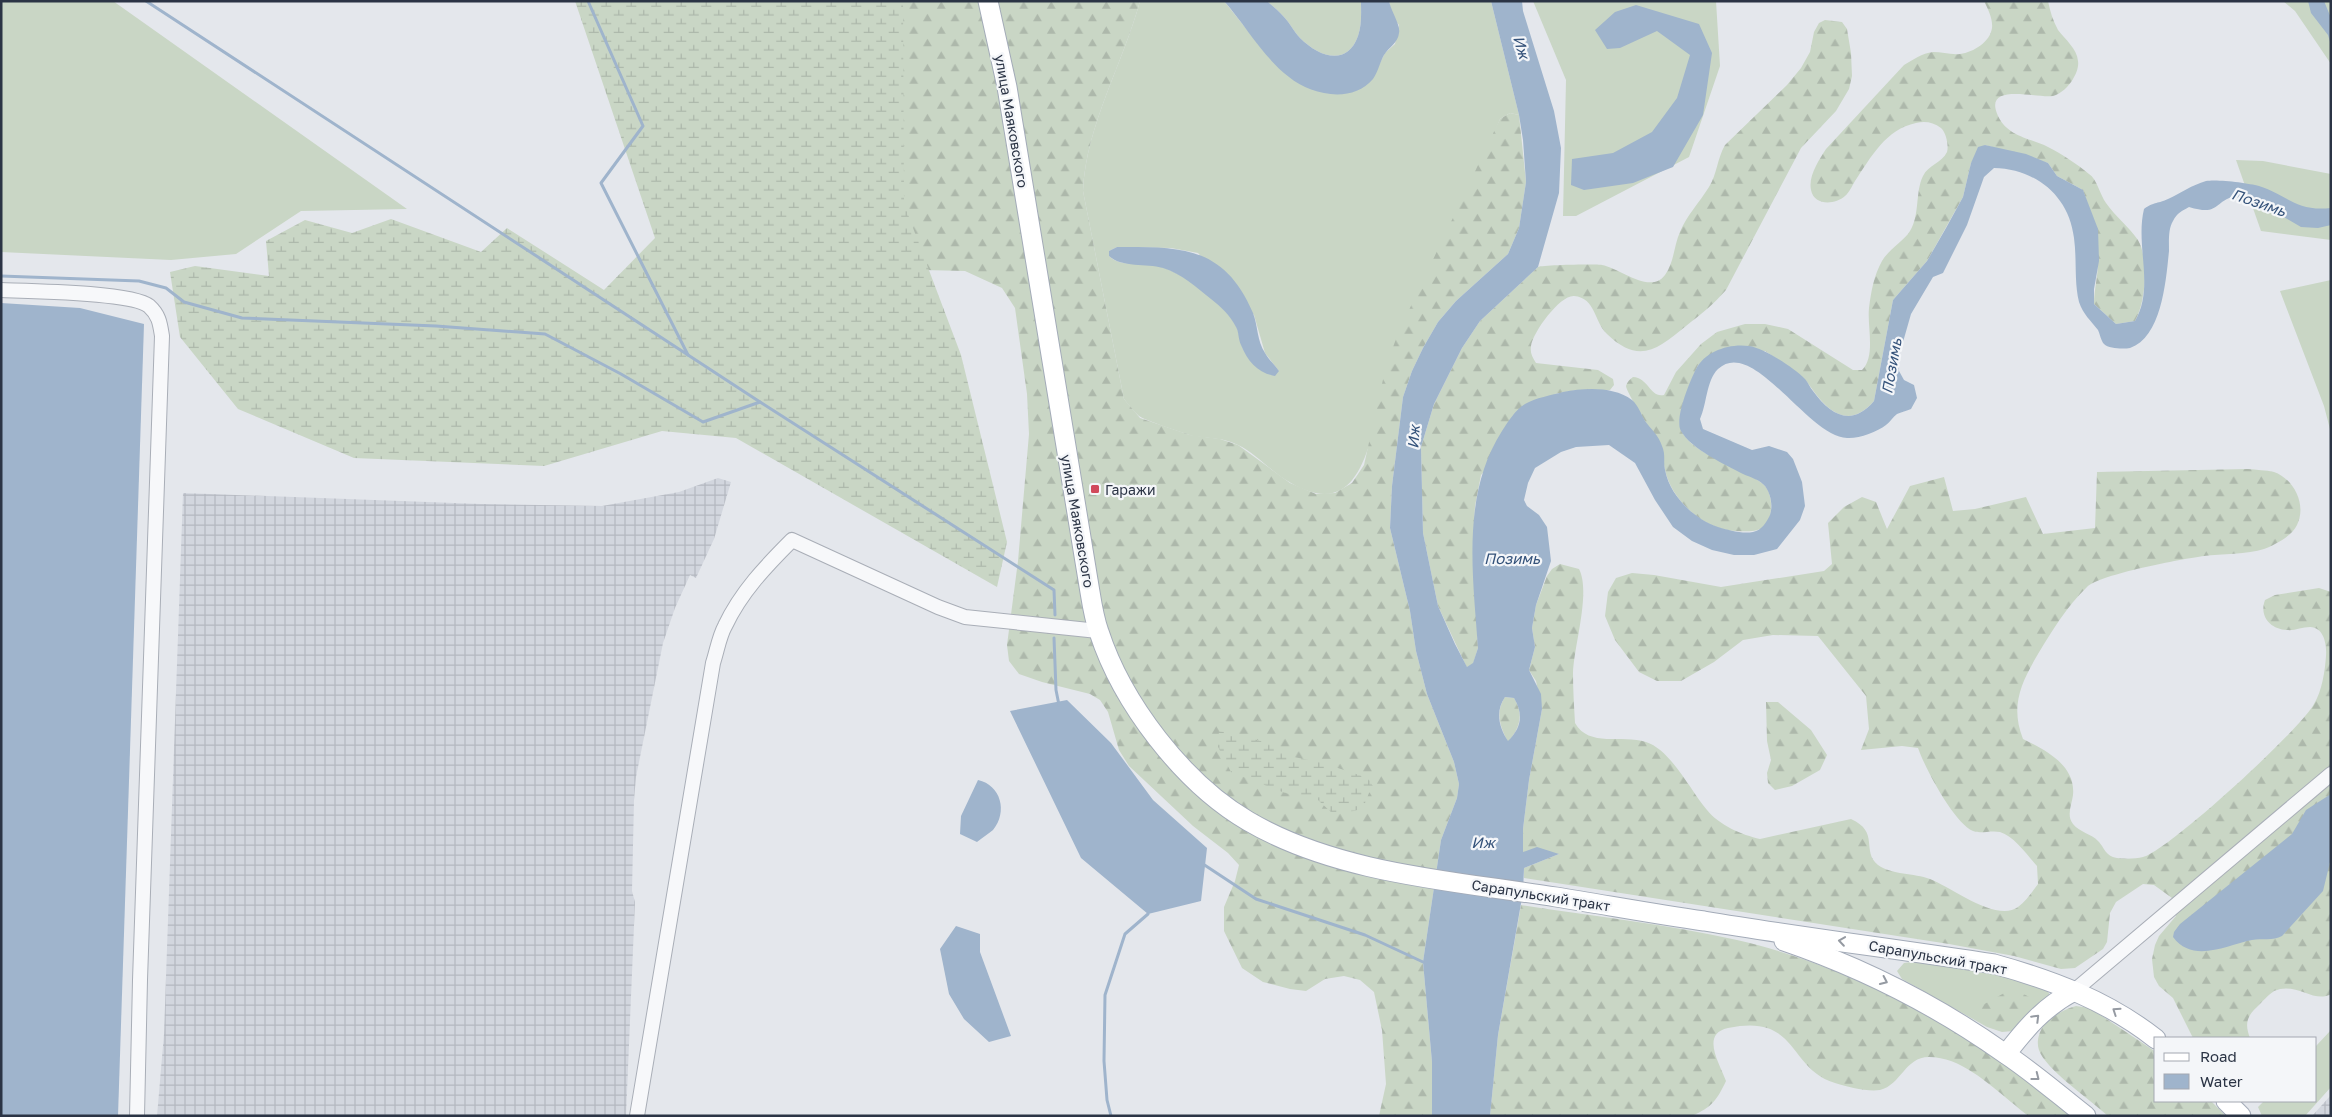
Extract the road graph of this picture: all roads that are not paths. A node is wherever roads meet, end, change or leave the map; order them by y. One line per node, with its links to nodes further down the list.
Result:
1 (988, 1): 3 (main road, улица Маяковского)
2 (1, 290): 11 (street)
3 (1098, 632): 5 (main road, улица Маяковского); 12 (street)
4 (2331, 774): 7 (street)
5 (1407, 874): 6 (main road, Сарапульский тракт)
6 (1705, 922): 7 (main road, Сарапульский тракт, one-way to 6); 9 (main road, Сарапульский тракт, one-way to 9)
7 (2074, 991): 8 (main road, Сарапульский тракт, one-way to 7); 9 (main road, one-way to 7)
8 (2154, 1038)
9 (2006, 1054): 13 (main road, Сарапульский тракт, one-way to 13)
10 (2227, 1102): 14 (main road)
11 (137, 1116)
12 (637, 1116)
13 (2086, 1116)
14 (2241, 1116)

